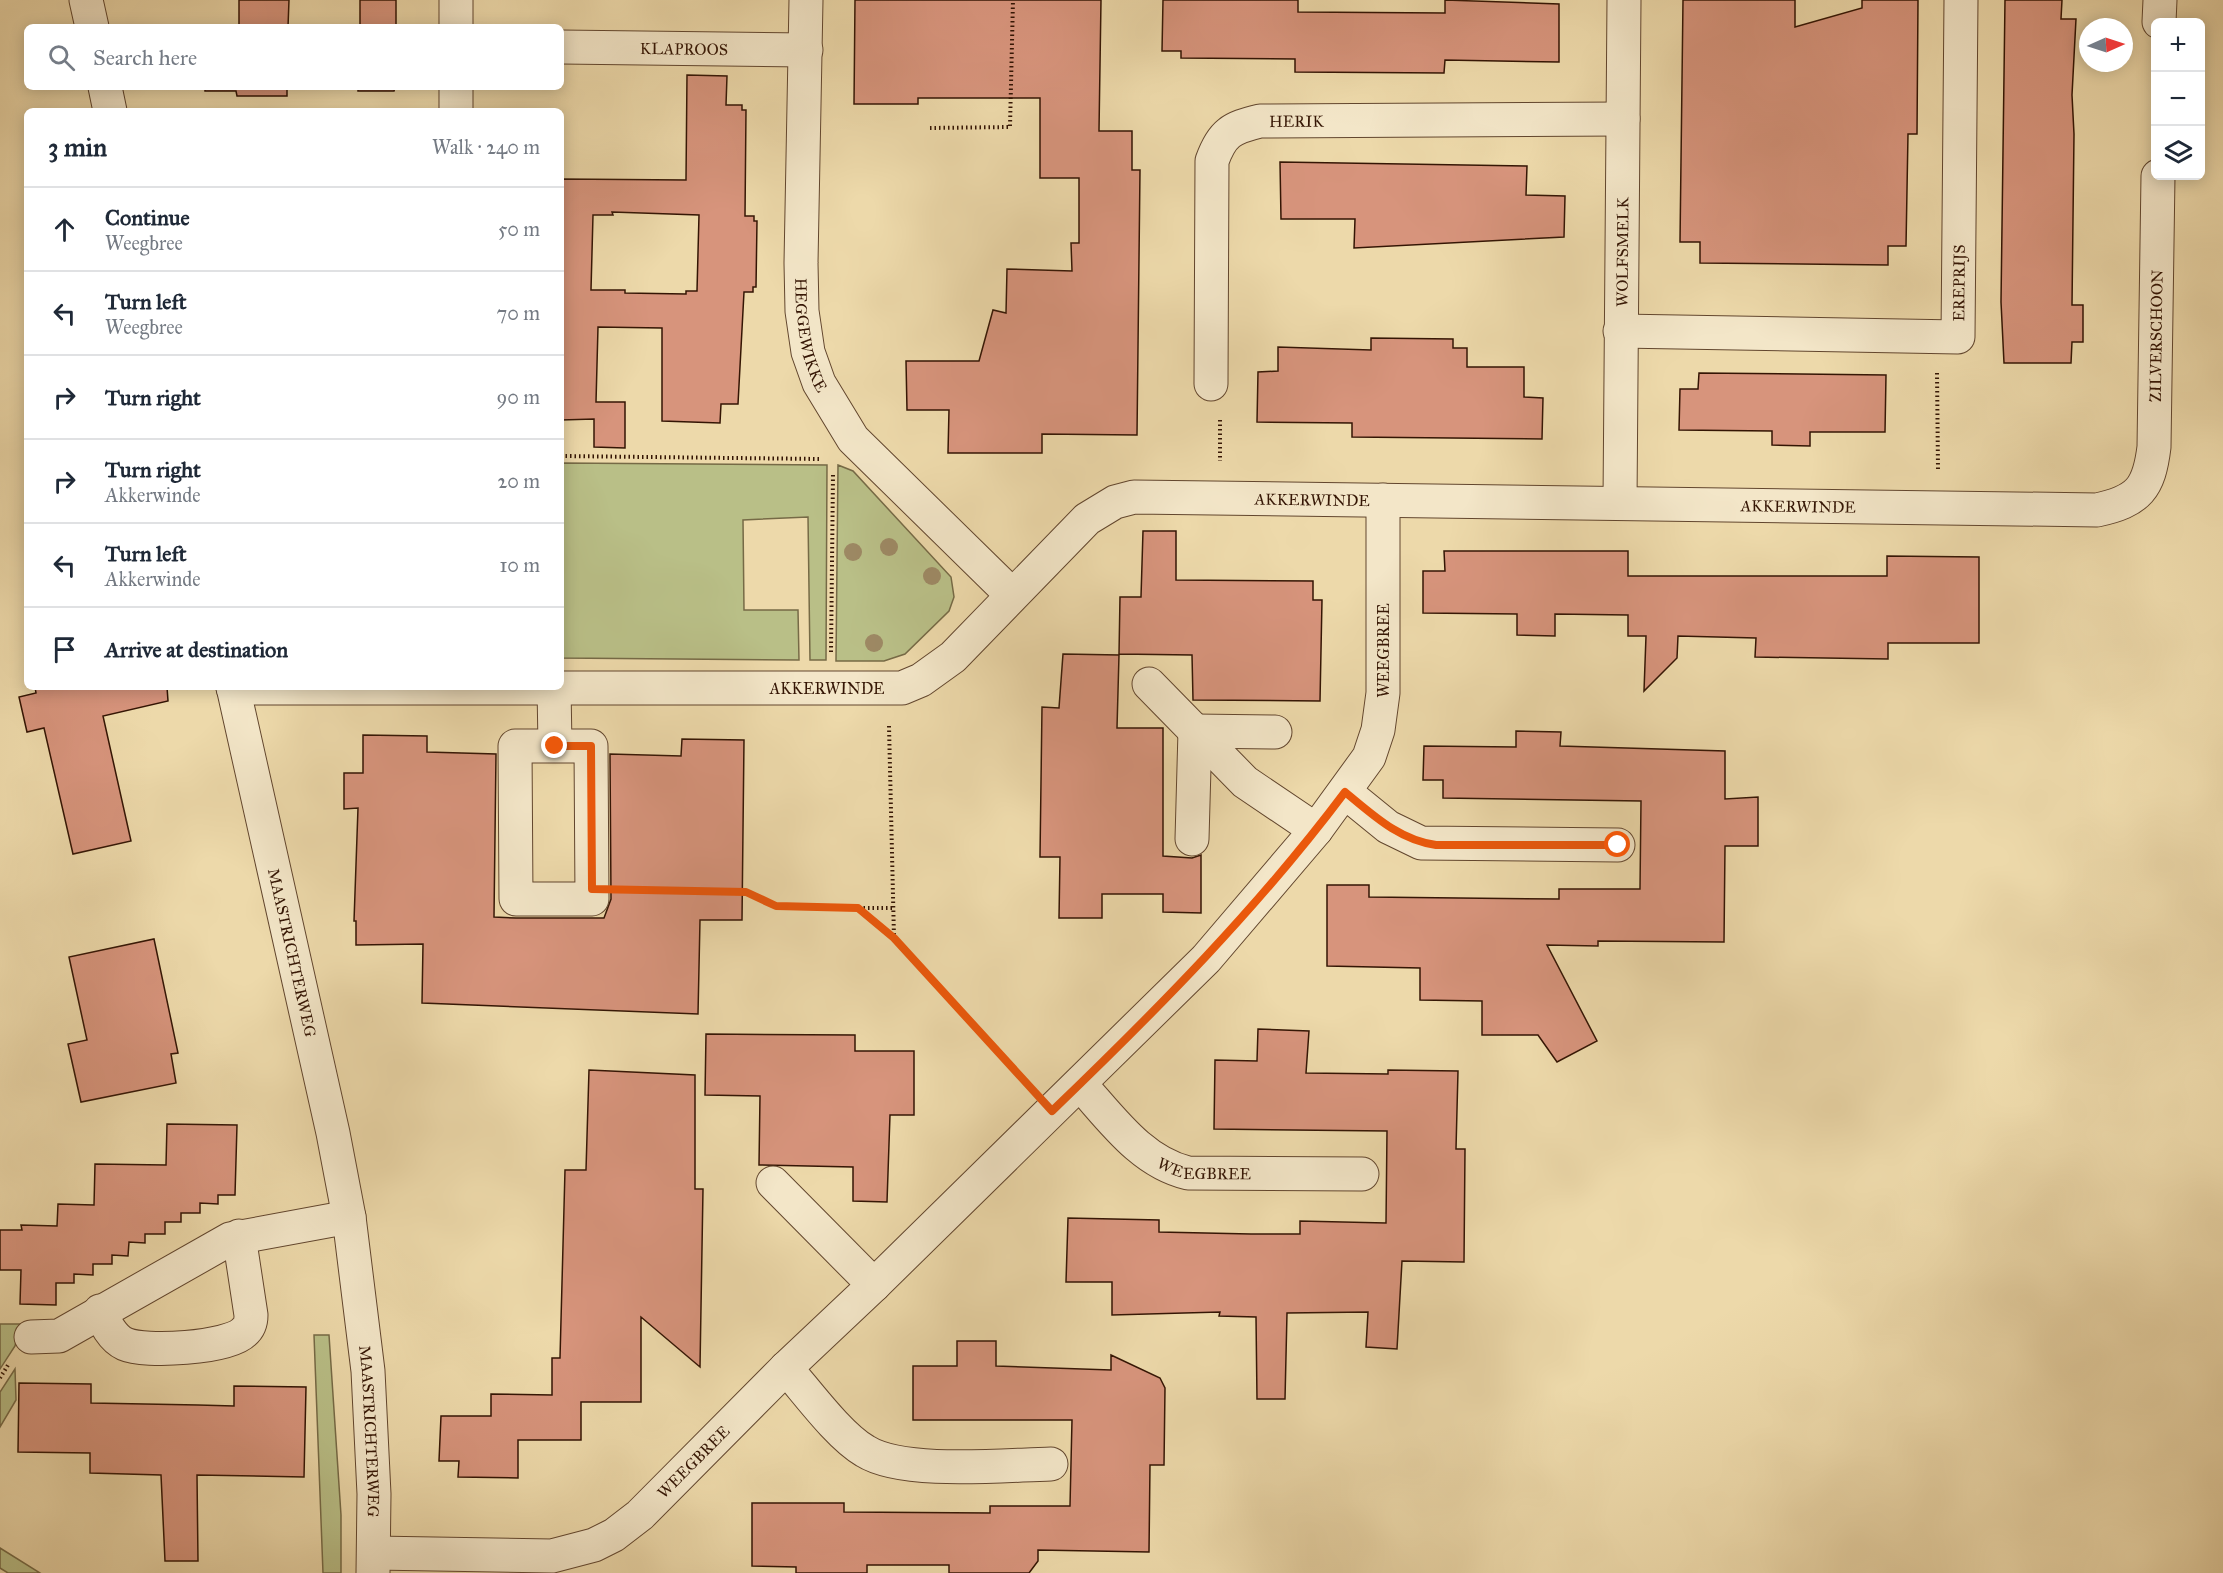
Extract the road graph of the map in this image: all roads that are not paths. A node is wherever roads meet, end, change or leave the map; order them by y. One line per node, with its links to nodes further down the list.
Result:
1 (86, 0): 8 (street)
2 (456, 0): 9 (street)
3 (806, 0): 11 (street, HEGGEWIKKE)
4 (1624, 0): 16 (street, WOLFSMELK)
5 (1961, 0): 18 (street, EREPRIJS)
6 (2160, 0): 7 (street)
7 (2159, 18)
8 (91, 24)
9 (456, 24)
10 (564, 47): 11 (street, KLAPROOS)
11 (806, 50): 23 (street, HEGGEWIKKE)
12 (106, 90): 14 (street)
13 (456, 90): 15 (street)
14 (109, 108)
15 (456, 108)
16 (1623, 119): 18 (street, WOLFSMELK); 19 (street, HERIK)
17 (2157, 180): 20 (street, ZILVERSCHOON)
18 (1620, 331): 22 (street, WOLFSMELK)
19 (1211, 384)
20 (2140, 493): 22 (street, AKKERWINDE)
21 (1383, 500): 22 (street, AKKERWINDE); 23 (street, AKKERWINDE); 33 (street, WEEGBREE)
22 (1620, 502)
23 (1012, 595): 25 (street, AKKERWINDE)
24 (1149, 684): 28 (street)
25 (564, 687)
26 (234, 690): 40 (street, MAASTRICHTERWEG)
27 (554, 690): 30 (street)
28 (1195, 731): 29 (street); 31 (street); 32 (street)
29 (1275, 732)
30 (555, 746): 30 (street)
31 (1193, 782): 32 (street); 35 (street)
32 (1245, 782): 34 (street)
33 (1345, 792): 34 (street, WEEGBREE); 36 (street)
34 (1316, 830): 37 (street, WEEGBREE)
35 (1192, 839)
36 (1618, 845)
37 (1080, 1084): 38 (street, WEEGBREE); 42 (street, WEEGBREE)
38 (1362, 1174)
39 (773, 1183): 42 (street)
40 (349, 1217): 41 (street); 48 (street, MAASTRICHTERWEG)
41 (239, 1236): 43 (street); 43 (street)
42 (874, 1285): 45 (street, WEEGBREE)
43 (100, 1311): 44 (street)
44 (31, 1337)
45 (786, 1368): 46 (street); 47 (street, WEEGBREE)
46 (1051, 1464)
47 (594, 1559): 48 (street, WEEGBREE)
48 (374, 1563)

